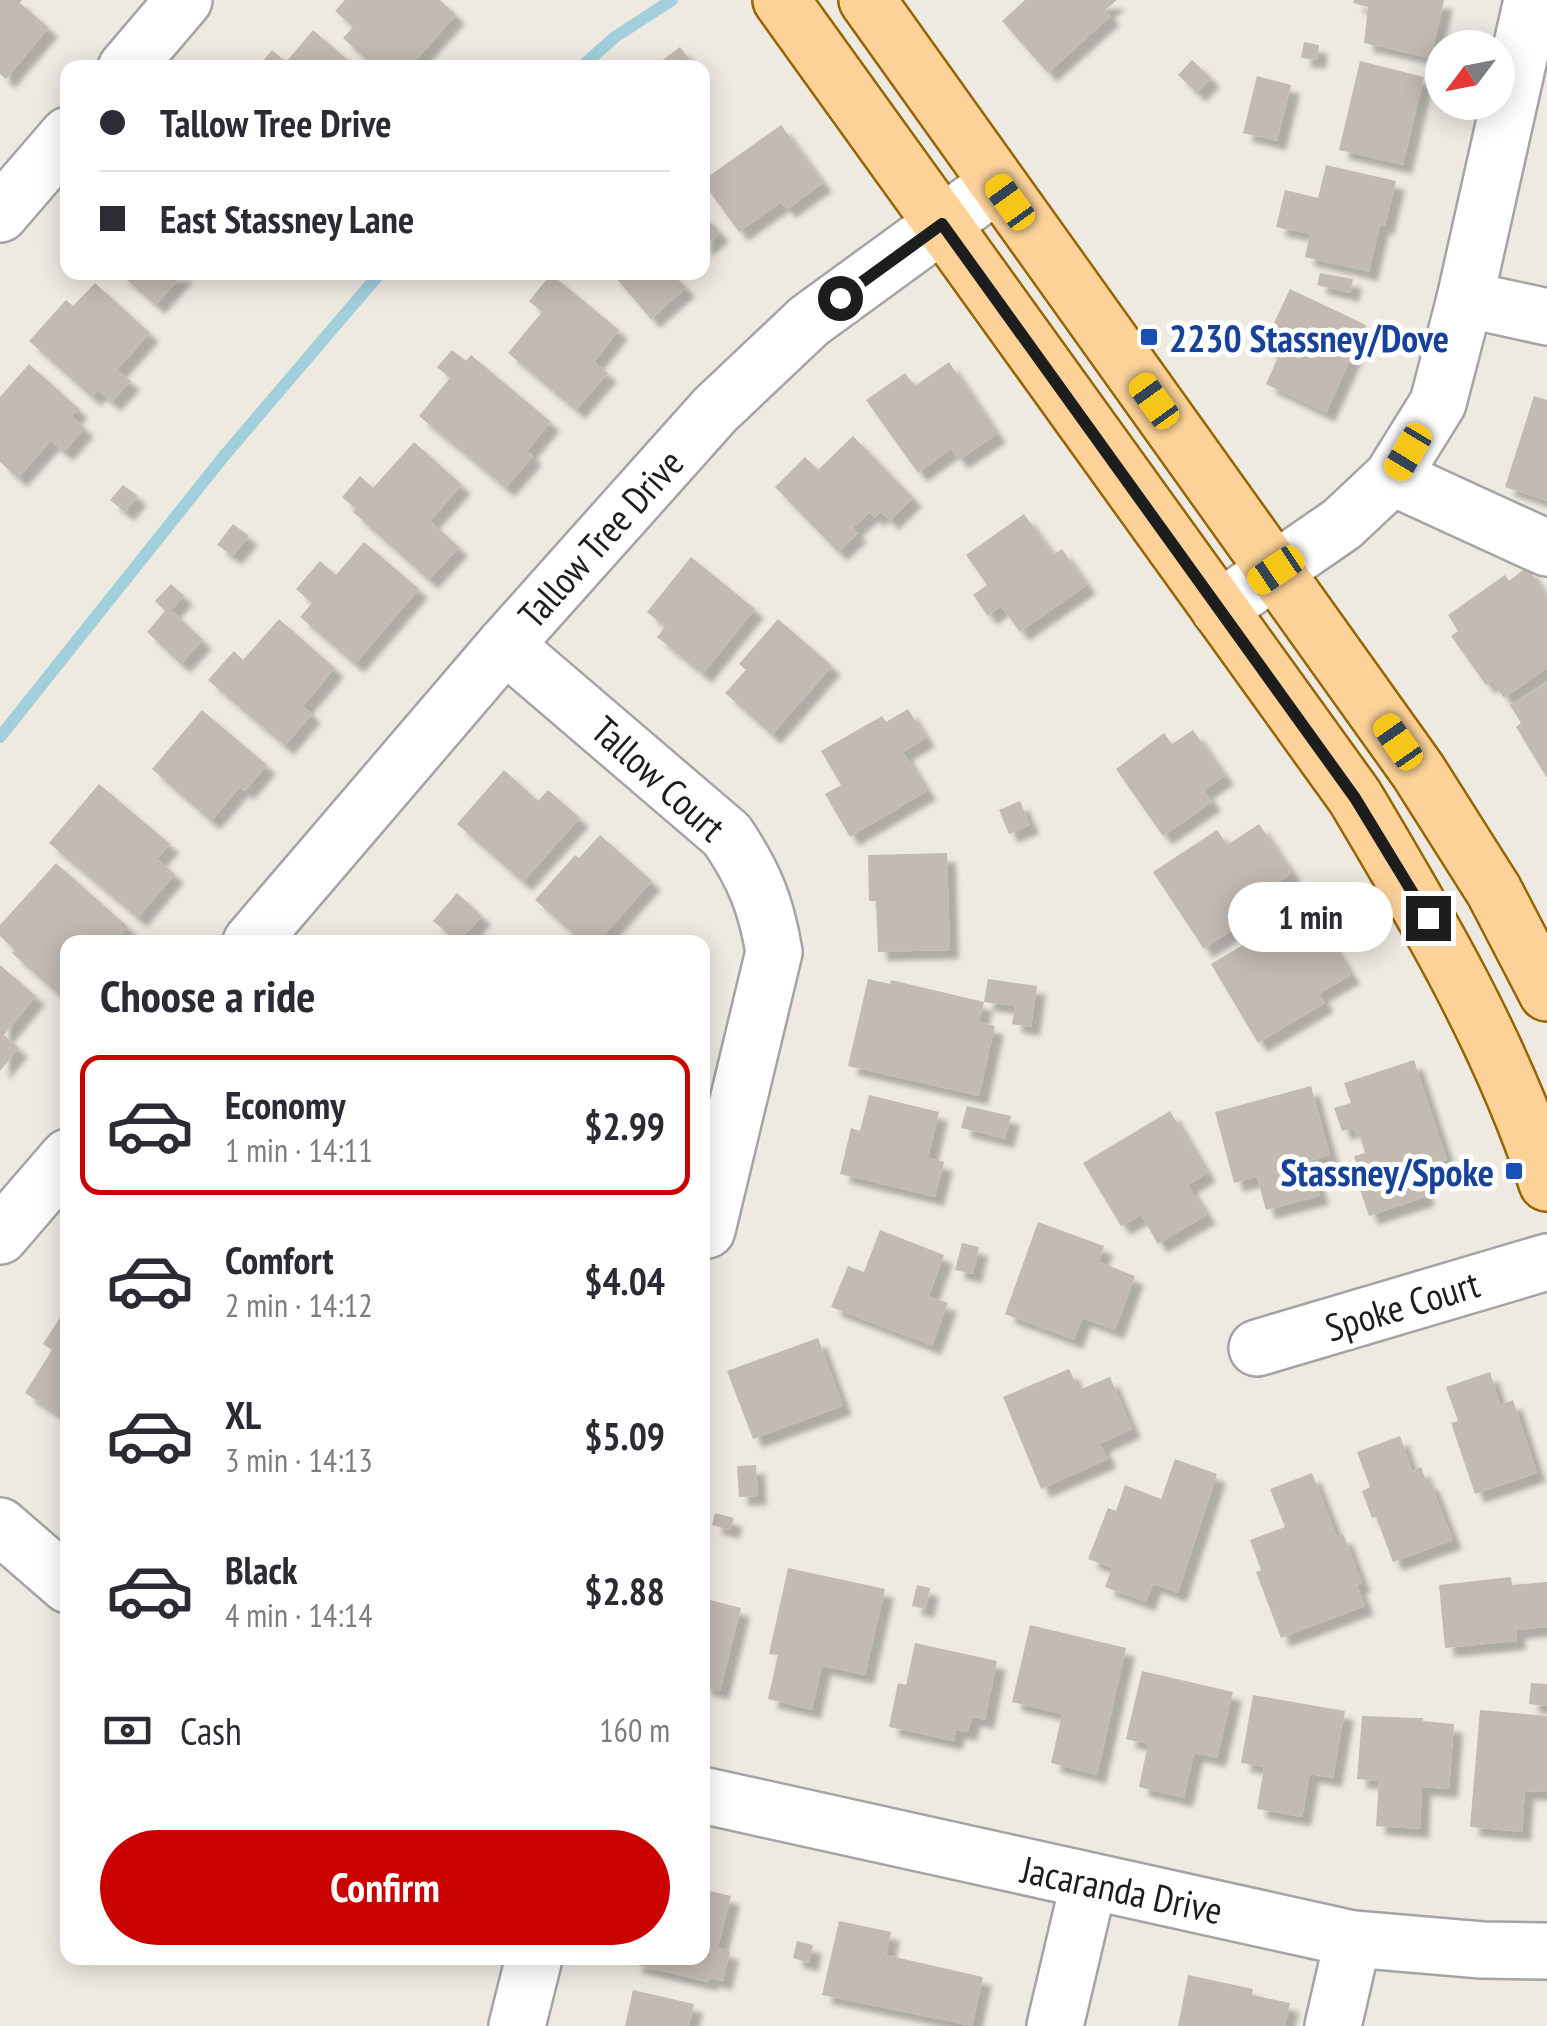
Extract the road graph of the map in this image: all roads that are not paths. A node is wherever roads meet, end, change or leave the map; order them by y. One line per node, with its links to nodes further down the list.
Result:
1 (781, 0): 9 (main road)
2 (867, 0): 7 (main road)
3 (1532, 0): 10 (street)
4 (172, 4): 5 (street)
5 (132, 60)
6 (60, 145): 8 (street)
7 (997, 184): 9 (street, Tallow Tree Drive); 14 (main road)
8 (0, 214)
9 (942, 224): 15 (main road); 16 (street, Tallow Tree Drive)
10 (1466, 299): 11 (street); 12 (street)
11 (1547, 317)
12 (1392, 477): 13 (street); 14 (street)
13 (1547, 548)
14 (1276, 570): 15 (street); 18 (main road)
15 (1219, 609): 20 (main road)
16 (506, 645): 17 (street, Tallow Tree Drive); 21 (street, Tallow Court)
17 (257, 935)
18 (1547, 993)
19 (60, 1166): 22 (street)
20 (1547, 1182)
21 (710, 1222)
22 (0, 1236)
23 (1547, 1262): 24 (street, Spoke Court)
24 (1257, 1348)
25 (0, 1526): 26 (street)
26 (60, 1578)
27 (710, 1797): 28 (street, Jacaranda Drive)
28 (1088, 1882): 29 (street, Jacaranda Drive); 33 (street)
29 (1354, 1938): 30 (street, Jacaranda Drive); 34 (street)
30 (1547, 1951)
31 (532, 1965): 32 (street)
32 (518, 2026)
33 (1055, 2026)
34 (1333, 2026)

